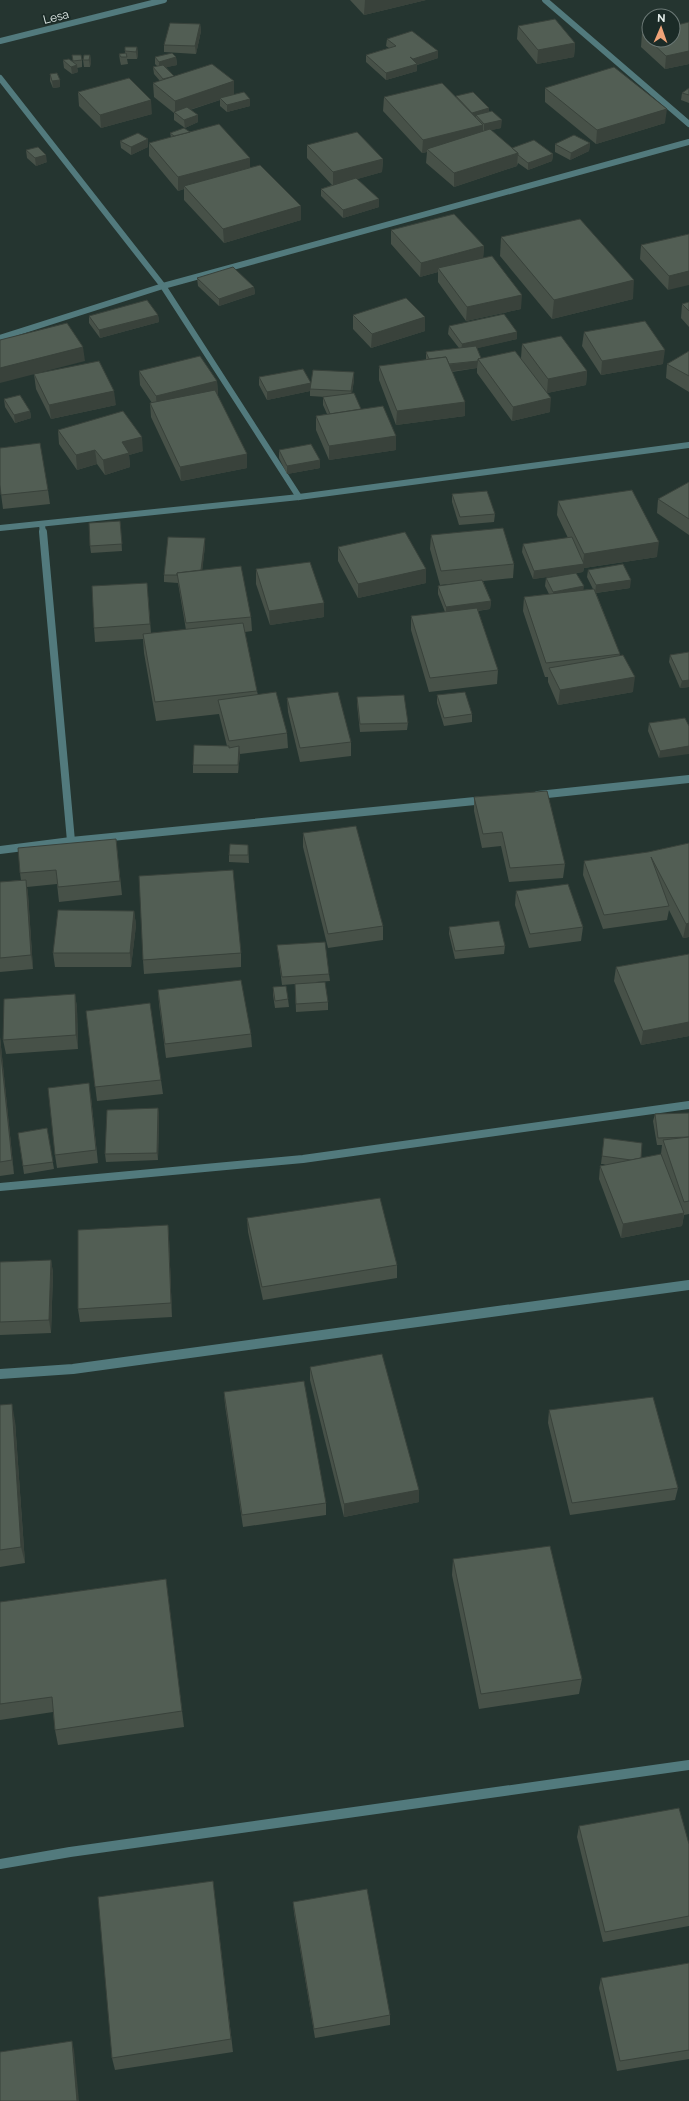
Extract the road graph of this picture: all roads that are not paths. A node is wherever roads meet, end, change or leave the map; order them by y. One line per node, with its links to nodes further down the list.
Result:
1 (164, 0): 3 (street, Lesa)
2 (544, 0): 5 (street)
3 (0, 41)
4 (0, 78): 7 (street)
5 (689, 124)
6 (689, 142): 7 (street)
7 (163, 286): 8 (street); 10 (street)
8 (0, 338)
9 (689, 445): 10 (street)
10 (299, 496): 11 (street)
11 (42, 525): 12 (street); 16 (street)
12 (0, 528)
13 (689, 779): 14 (street)
14 (529, 796)
15 (490, 800): 16 (street)
16 (71, 841): 17 (street)
17 (0, 850)
18 (689, 1105): 19 (street)
19 (0, 1187)
20 (689, 1285): 21 (street)
21 (0, 1374)
22 (689, 1765): 23 (street)
23 (0, 1864)

